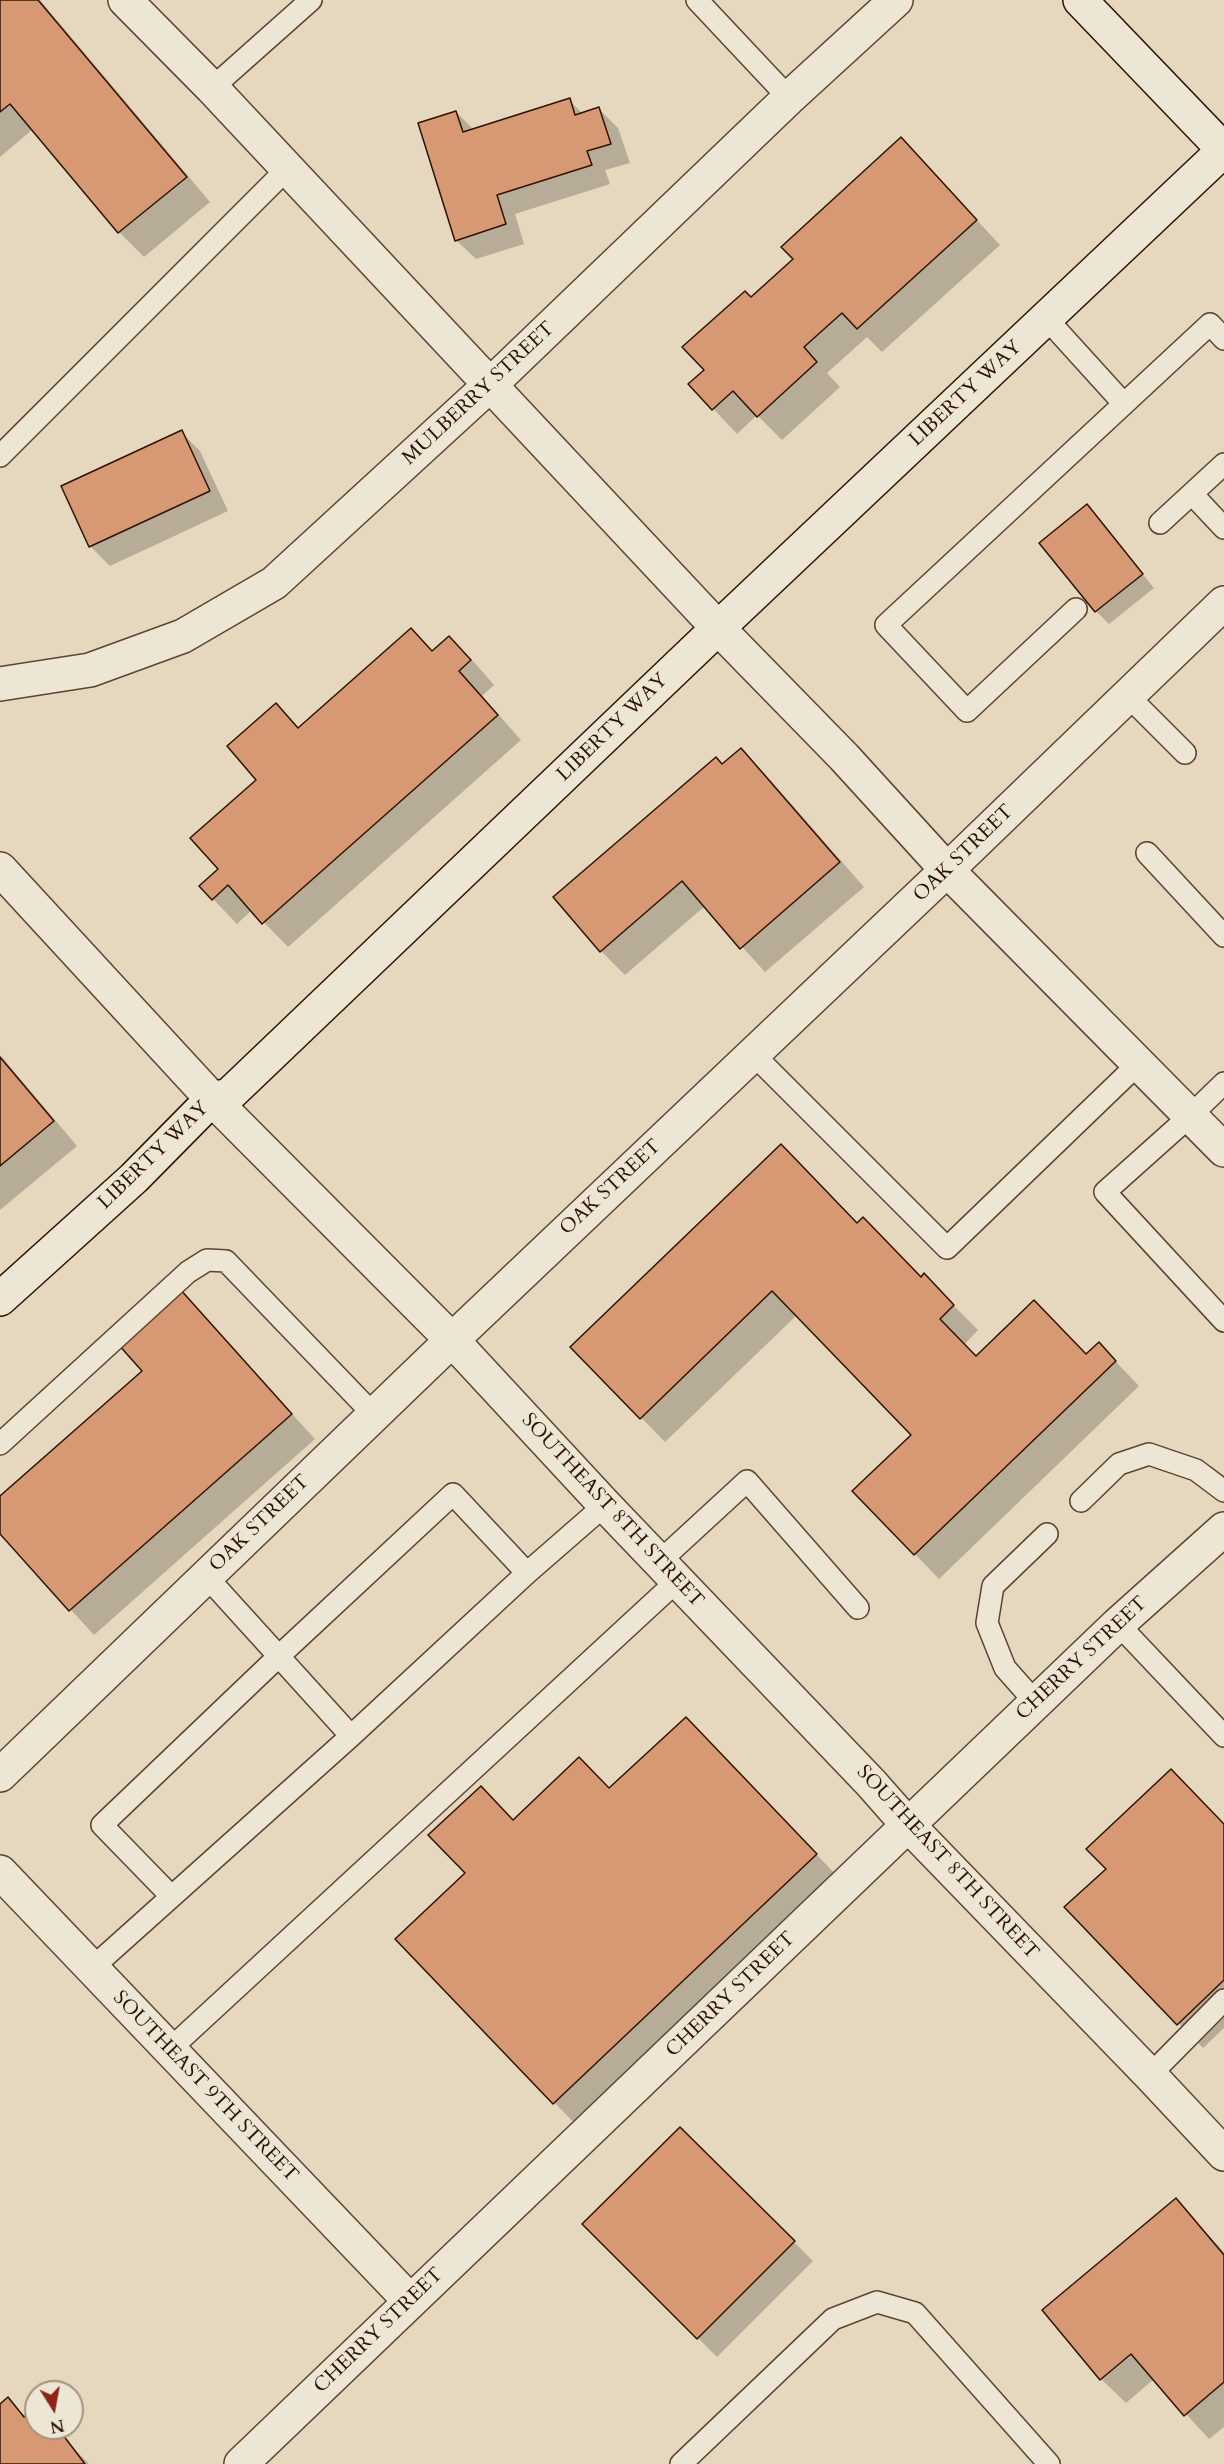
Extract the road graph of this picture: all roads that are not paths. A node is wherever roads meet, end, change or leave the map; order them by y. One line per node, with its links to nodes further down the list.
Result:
1 (125, 0): 6 (street)
2 (311, 0): 6 (lane)
3 (698, 0): 7 (lane)
4 (896, 0): 7 (street, MULBERRY STREET)
5 (1080, 0): 8 (street)
6 (212, 88): 9 (street)
7 (789, 98): 12 (street, MULBERRY STREET)
8 (1224, 150): 10 (street, LIBERTY WAY)
9 (288, 168): 12 (street); 14 (lane)
10 (1046, 318): 13 (lane); 21 (street, LIBERTY WAY)
11 (1224, 339): 13 (lane)
12 (491, 384): 21 (street); 22 (street, MULBERRY STREET)
13 (1124, 404): 20 (lane)
14 (0, 456)
15 (1224, 464): 16 (lane)
16 (1192, 494): 17 (lane); 18 (lane)
17 (1160, 523)
18 (1224, 528)
19 (1224, 603): 23 (street, OAK STREET)
20 (1076, 609)
21 (718, 628): 27 (street); 32 (street, LIBERTY WAY)
22 (0, 684)
23 (1128, 696): 24 (lane); 27 (street, OAK STREET)
24 (1185, 753)
25 (1147, 853): 28 (lane)
26 (0, 869): 32 (street, SOUTHEAST 8TH STREET)
27 (947, 870): 29 (street, OAK STREET); 30 (street)
28 (1224, 936)
29 (753, 1054): 30 (lane); 37 (street, OAK STREET)
30 (1138, 1064): 33 (street)
31 (1224, 1083): 33 (lane)
32 (212, 1099): 35 (street, LIBERTY WAY); 37 (street, SOUTHEAST 8TH STREET)
33 (1190, 1116): 34 (street); 36 (lane)
34 (1224, 1150)
35 (0, 1299)
36 (1224, 1321)
37 (452, 1340): 38 (street, OAK STREET); 42 (street, SOUTHEAST 8TH STREET)
38 (374, 1415): 39 (lane); 47 (street, OAK STREET)
39 (0, 1444)
40 (1224, 1491): 41 (lane)
41 (1081, 1501)
42 (605, 1505): 45 (street, SOUTHEAST 8TH STREET); 46 (lane)
43 (1224, 1529): 49 (street, CHERRY STREET)
44 (1047, 1534): 51 (lane)
45 (668, 1571): 48 (lane); 55 (street, SOUTHEAST 8TH STREET); 60 (lane)
46 (526, 1573): 50 (lane); 52 (lane)
47 (206, 1576): 50 (lane); 54 (street, OAK STREET)
48 (858, 1608)
49 (1118, 1624): 51 (street, CHERRY STREET); 53 (lane)
50 (279, 1656): 52 (lane); 57 (lane)
51 (1036, 1703): 55 (street, CHERRY STREET)
52 (351, 1736): 57 (lane)
53 (1224, 1736)
54 (0, 1775)
55 (908, 1825): 61 (street, SOUTHEAST 8TH STREET); 63 (street, CHERRY STREET)
56 (0, 1872): 58 (street, SOUTHEAST 9TH STREET)
57 (171, 1896): 58 (lane)
58 (92, 1968): 60 (street, SOUTHEAST 9TH STREET)
59 (1224, 2000): 61 (lane)
60 (170, 2050): 63 (street, SOUTHEAST 9TH STREET)
61 (1150, 2075): 62 (street, SOUTHEAST 8TH STREET)
62 (1224, 2154)
63 (410, 2301): 64 (street, CHERRY STREET)
64 (241, 2464)
65 (681, 2464): 66 (lane)
66 (1048, 2464)

